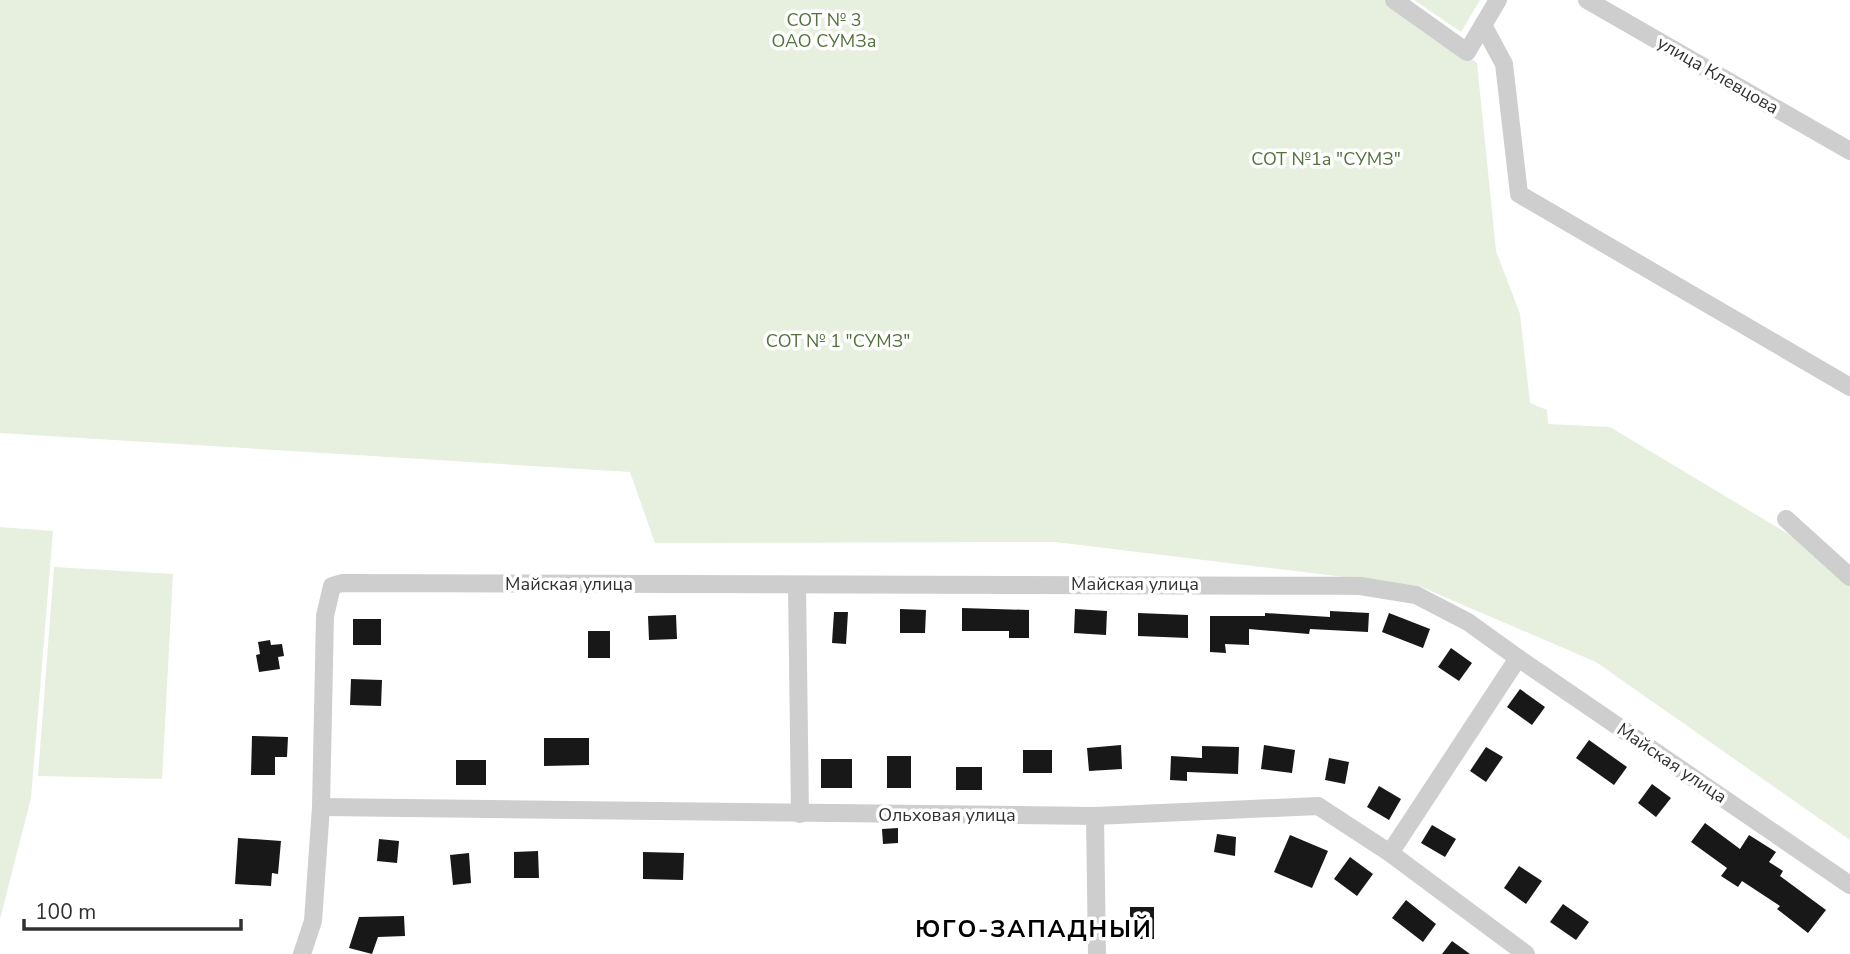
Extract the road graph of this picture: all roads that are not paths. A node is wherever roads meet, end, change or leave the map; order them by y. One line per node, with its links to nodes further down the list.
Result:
1 (1394, 0): 4 (street)
2 (1498, 0): 4 (street)
3 (1587, 0): 5 (street, улица Клевцова)
4 (1483, 24): 6 (street)
5 (1850, 151)
6 (1850, 387)
7 (1786, 519): 8 (street)
8 (1850, 577)
9 (797, 584): 10 (street, Майская улица); 11 (street, Майская улица); 12 (street)
10 (1518, 658): 14 (street); 15 (street, Майская улица)
11 (321, 807): 12 (street, Ольховая улица); 16 (street)
12 (800, 814): 13 (street, Ольховая улица)
13 (1095, 816): 14 (street, Ольховая улица); 17 (street)
14 (1390, 853): 18 (street, Ольховая улица)
15 (1850, 885)
16 (302, 954)
17 (1097, 954)
18 (1526, 954)

